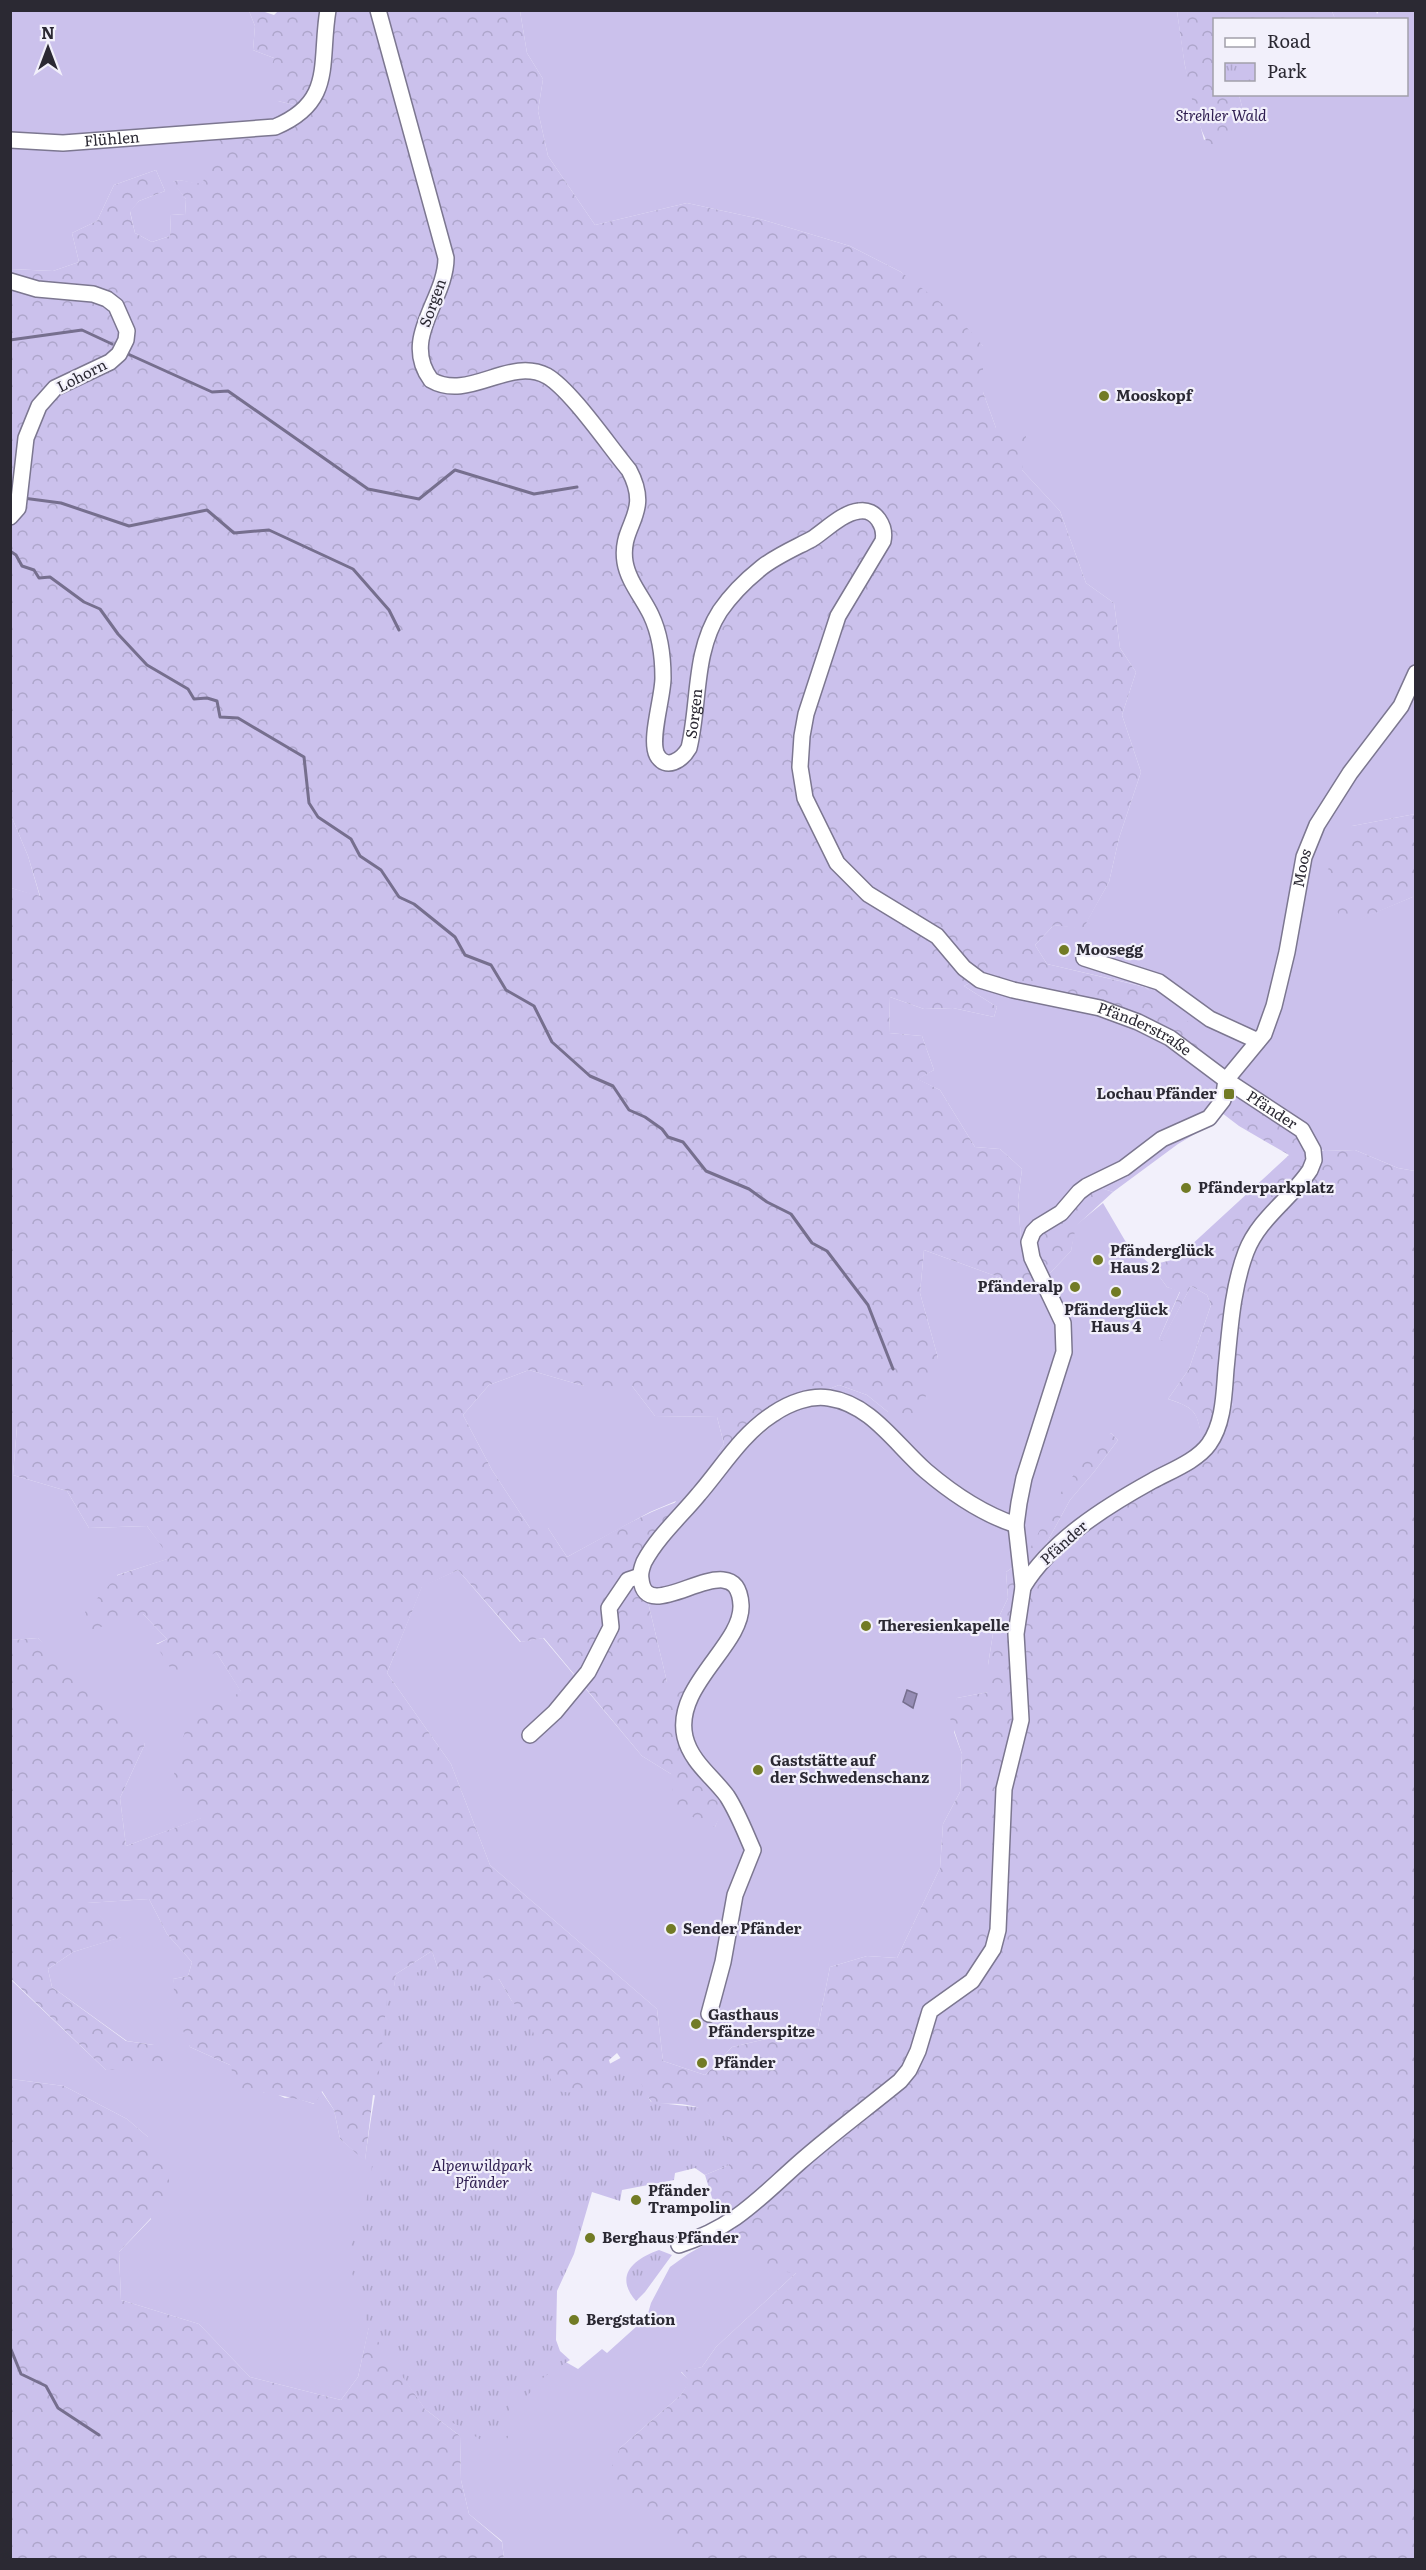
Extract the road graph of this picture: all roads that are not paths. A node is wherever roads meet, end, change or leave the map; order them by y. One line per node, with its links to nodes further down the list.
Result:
1 (328, 10): 3 (street, Flühlen)
2 (378, 10): 8 (street, Sorgen)
3 (10, 140)
4 (10, 281): 5 (street, Lohorn)
5 (17, 504)
6 (1416, 673): 9 (street, Moos)
7 (1084, 958): 9 (street)
8 (1051, 999): 10 (street, Pfänderstraße)
9 (1258, 1041): 10 (street, Moos)
10 (1226, 1080): 11 (street, Pfänder); 13 (street, Pfänder)
11 (1016, 1525): 12 (street); 13 (street, Pfänder)
12 (640, 1576): 14 (street); 15 (street)
13 (1023, 1587): 16 (street, Pfänder)
14 (530, 1735)
15 (709, 2014)
16 (679, 2245)

